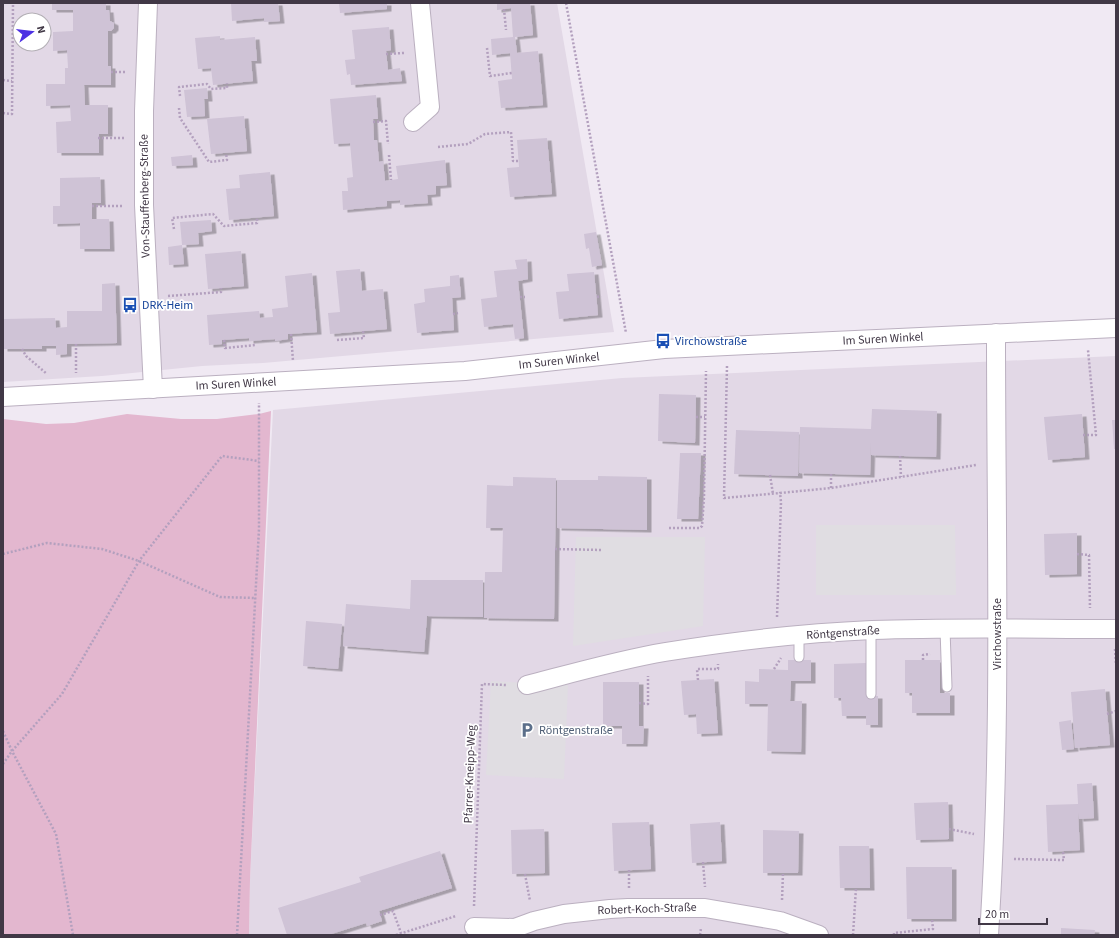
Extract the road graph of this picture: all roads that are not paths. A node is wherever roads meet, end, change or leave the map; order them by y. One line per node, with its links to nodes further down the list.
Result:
1 (148, 3): 6 (street, Von-Stauffenberg-Straße)
2 (420, 3): 3 (street)
3 (413, 122)
4 (1116, 328): 5 (street, Im Suren Winkel)
5 (996, 333): 6 (street, Im Suren Winkel); 9 (street, Virchowstraße)
6 (153, 389): 7 (street, Im Suren Winkel)
7 (3, 397)
8 (945, 629): 9 (street, Röntgenstraße); 11 (street, Röntgenstraße); 15 (lane)
9 (997, 629): 10 (street, Röntgenstraße); 19 (street, Virchowstraße)
10 (1116, 629)
11 (871, 630): 12 (street, Röntgenstraße); 16 (lane)
12 (799, 636): 13 (lane); 14 (street, Röntgenstraße)
13 (800, 657)
14 (527, 685)
15 (947, 687)
16 (871, 694)
17 (474, 927): 18 (street, Robert-Koch-Straße)
18 (819, 935)
19 (989, 935)

